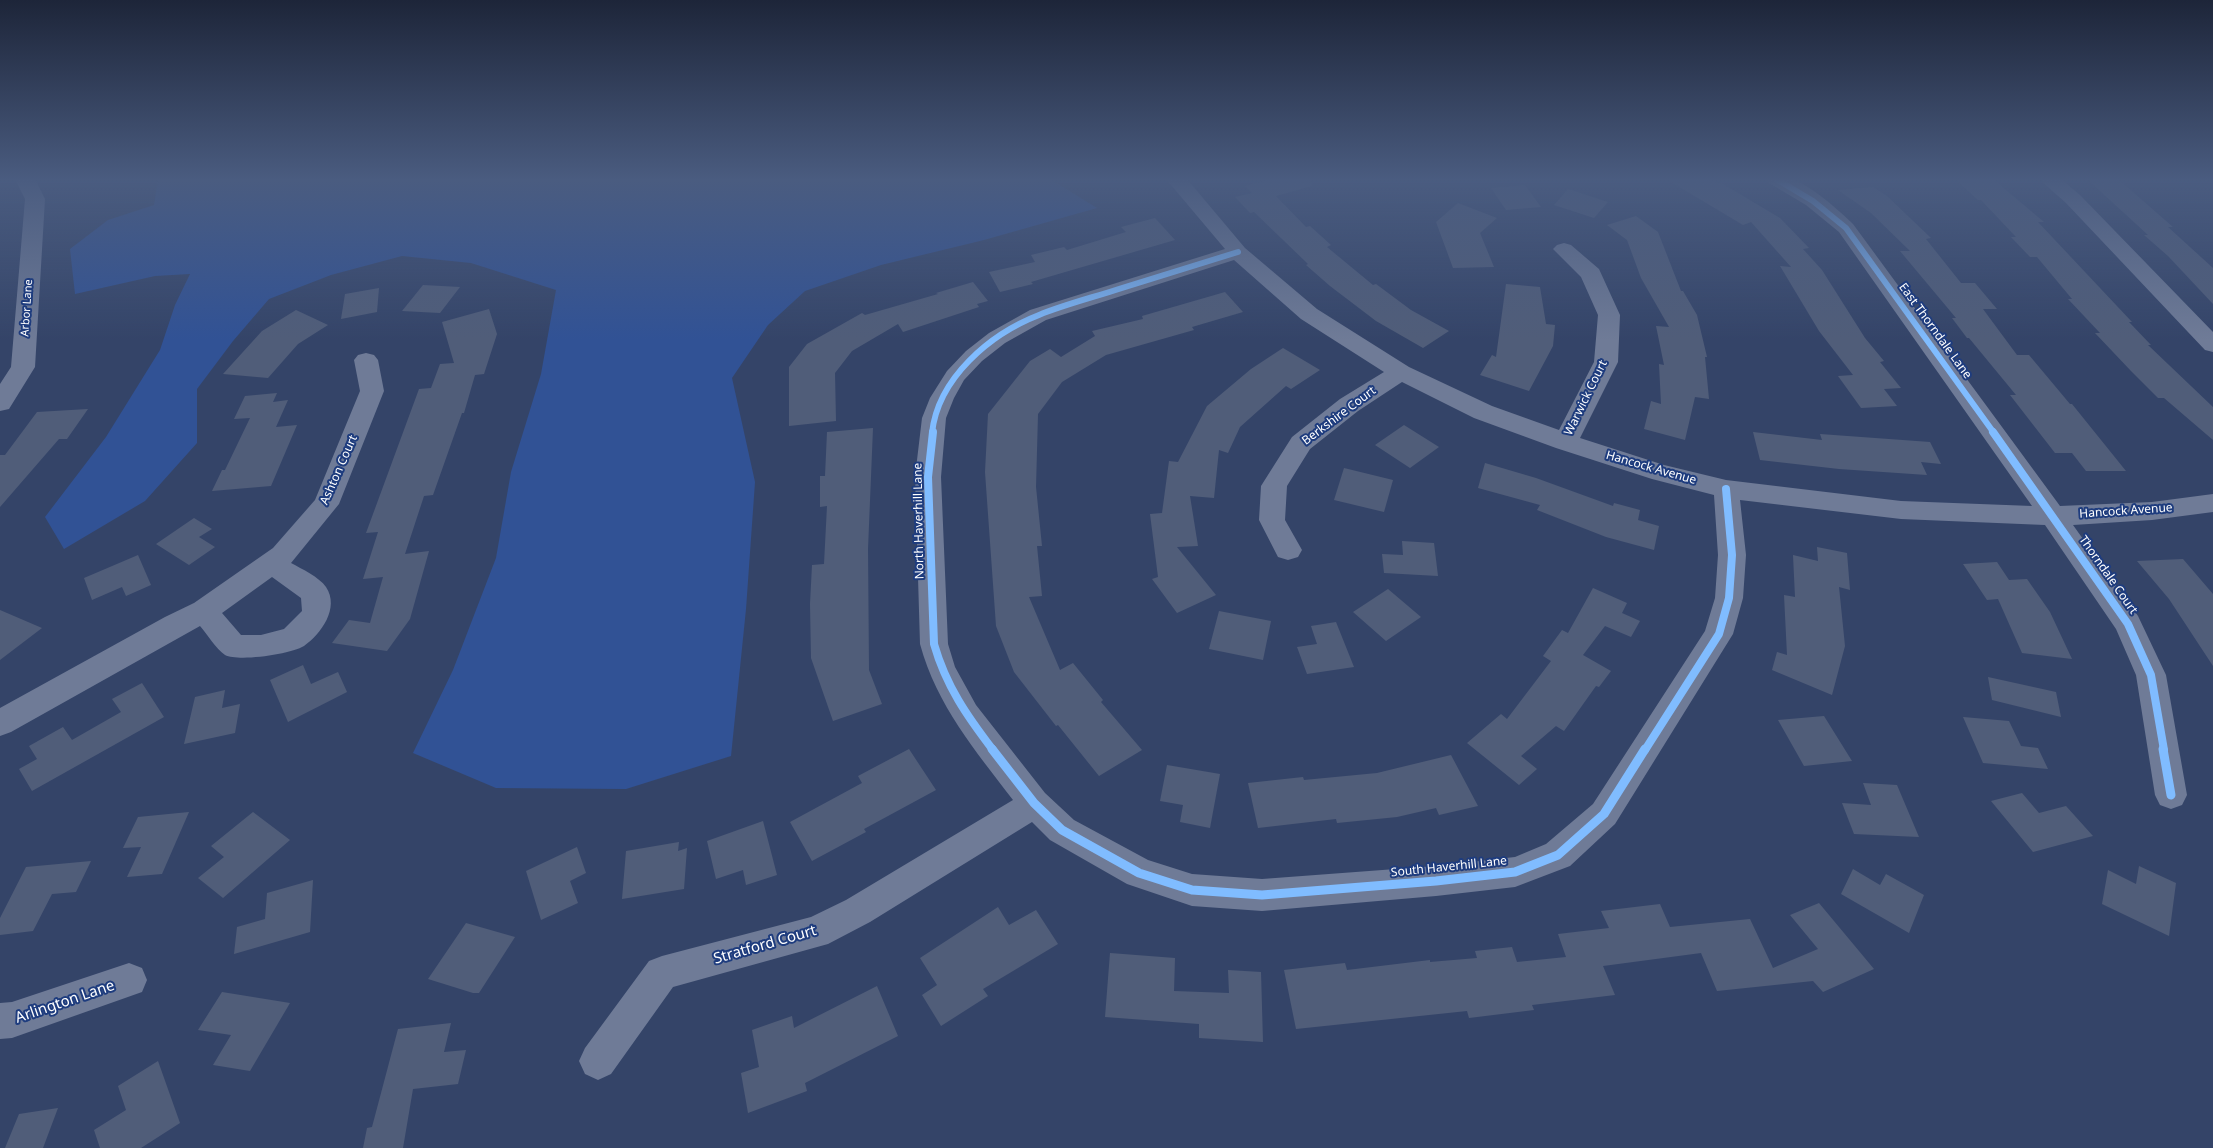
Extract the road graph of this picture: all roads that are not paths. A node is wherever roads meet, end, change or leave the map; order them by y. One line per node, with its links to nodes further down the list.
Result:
1 (33, 233): 10 (street, Arbor Lane)
2 (1223, 233): 6 (street, Hancock Avenue)
3 (1849, 233): 14 (street, East Thorndale Lane)
4 (2105, 233): 7 (street)
5 (1564, 250): 11 (street, Warwick Court)
6 (1238, 252): 9 (street, Hancock Avenue); 20 (street, North Haverhill Lane)
7 (2213, 345)
8 (366, 360): 16 (street, Ashton Court)
9 (1401, 372): 11 (street, Hancock Avenue); 15 (street, Berkshire Court)
10 (0, 403)
11 (1565, 442): 12 (street, Hancock Avenue)
12 (1726, 489): 14 (street, Hancock Avenue); 20 (street, South Haverhill Lane)
13 (2213, 503): 14 (street, Hancock Avenue)
14 (2054, 516): 19 (street, Thorndale Court)
15 (1288, 550)
16 (271, 564): 17 (street, Ashton Court); 17 (street)
17 (204, 611): 18 (street, Ashton Court)
18 (0, 723)
19 (2171, 795)
20 (1034, 802): 23 (street, Stratford Court)
21 (129, 980): 22 (street, Arlington Lane)
22 (0, 1021)
23 (598, 1061)

